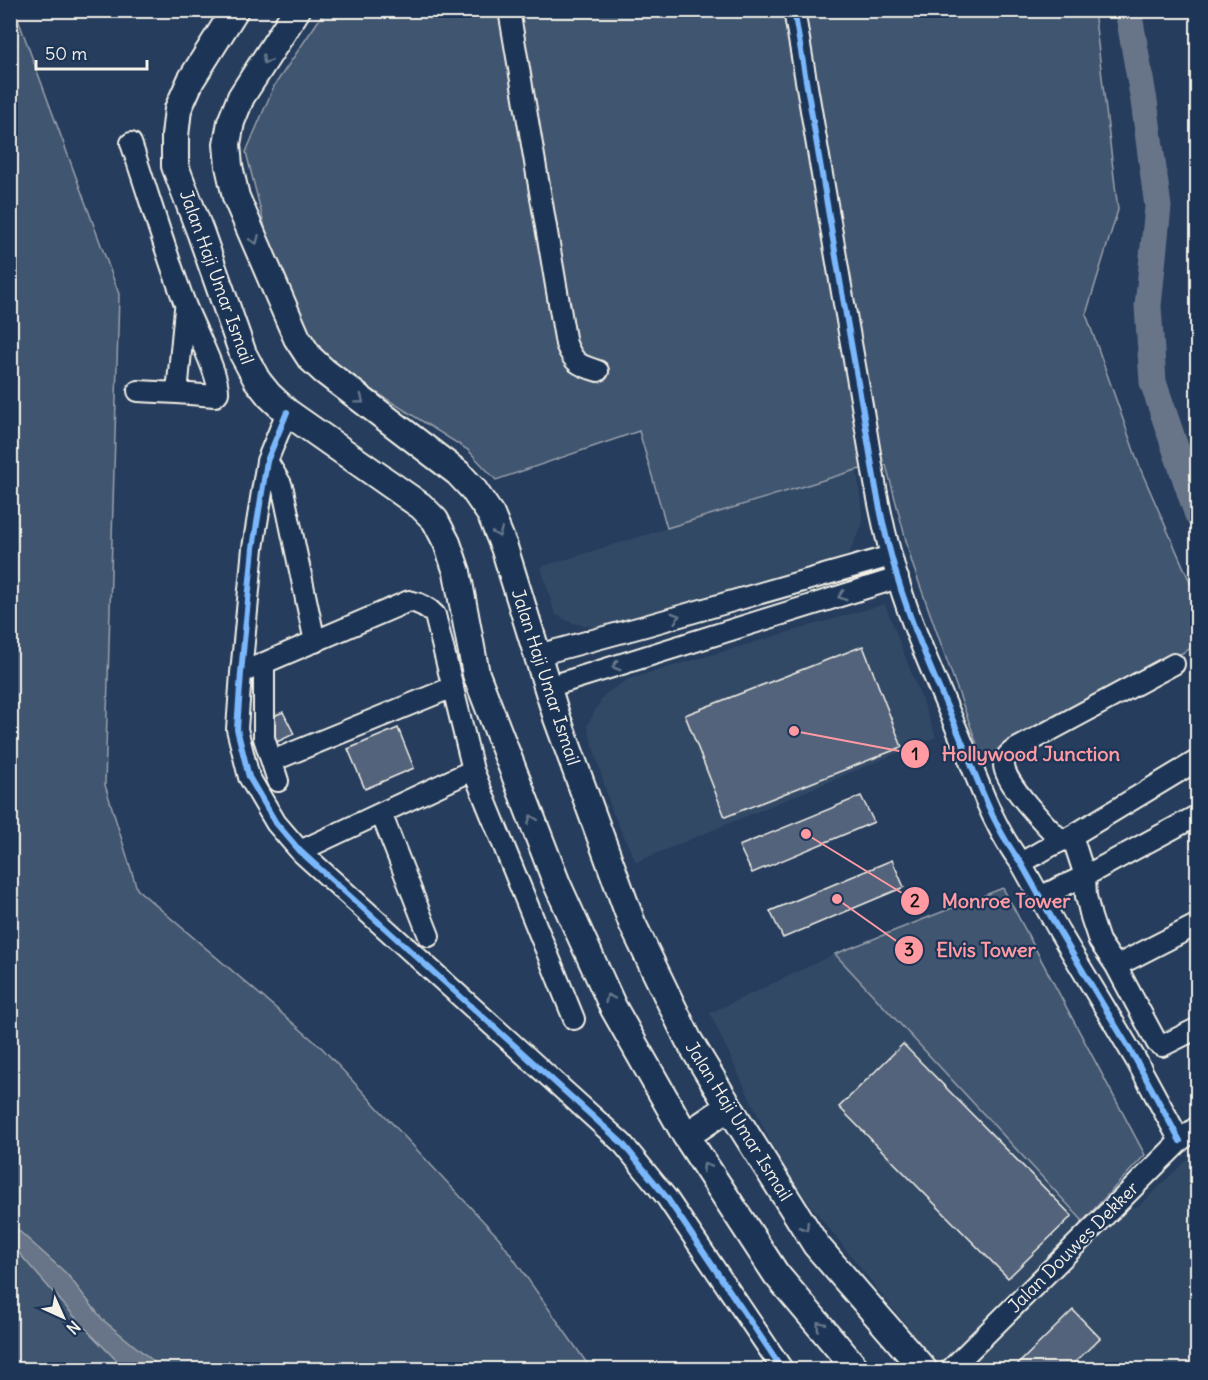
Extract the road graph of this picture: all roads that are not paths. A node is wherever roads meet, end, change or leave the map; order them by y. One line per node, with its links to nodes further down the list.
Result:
1 (235, 10): 7 (main road, Jalan Haji Umar Ismail)
2 (297, 10): 19 (main road, Jalan Haji Umar Ismail, one-way to 19)
3 (509, 10): 9 (street)
4 (794, 10): 14 (street)
5 (131, 143): 6 (street)
6 (185, 306): 8 (street); 11 (street)
7 (243, 354): 8 (street); 12 (main road, Jalan Haji Umar Ismail)
8 (211, 367): 11 (street)
9 (598, 370)
10 (138, 391): 11 (street)
11 (177, 393)
12 (287, 412): 13 (street); 43 (main road, Jalan Haji Umar Ismail, one-way to 12)
13 (267, 461): 17 (street); 22 (street)
14 (891, 555): 15 (street); 16 (street, one-way to 14)
15 (898, 579): 18 (street, one-way to 18); 33 (street)
16 (645, 626): 18 (street); 19 (street)
17 (315, 642): 20 (street); 23 (street)
18 (654, 654): 24 (street, one-way to 24)
19 (538, 655): 24 (main road, Jalan Haji Umar Ismail)
20 (264, 663): 22 (street); 26 (street)
21 (1174, 664): 31 (street)
22 (241, 673): 32 (street)
23 (453, 687): 26 (street); 27 (street)
24 (548, 687): 41 (main road, Jalan Haji Umar Ismail)
25 (1197, 760): 31 (street)
26 (272, 761): 28 (street)
27 (473, 770): 29 (street); 39 (street)
28 (279, 781)
29 (381, 813): 32 (street); 37 (street)
30 (1197, 814): 34 (street)
31 (1067, 839): 33 (street); 34 (street)
32 (300, 851): 45 (street)
33 (1021, 863): 35 (street)
34 (1085, 876): 35 (street); 38 (street)
35 (1039, 897): 44 (street)
36 (1197, 924): 38 (street)
37 (429, 936)
38 (1116, 966): 40 (street)
39 (574, 1019)
40 (1197, 1028)
41 (729, 1107): 43 (main road); 47 (main road, Jalan Haji Umar Ismail, one-way to 47)
42 (1197, 1126): 44 (street, Jalan Douwes Dekker)
43 (686, 1136): 46 (main road, Jalan Haji Umar Ismail, one-way to 43)
44 (1180, 1142): 48 (street, Jalan Douwes Dekker)
45 (783, 1370)
46 (858, 1370)
47 (924, 1370)
48 (950, 1370)

